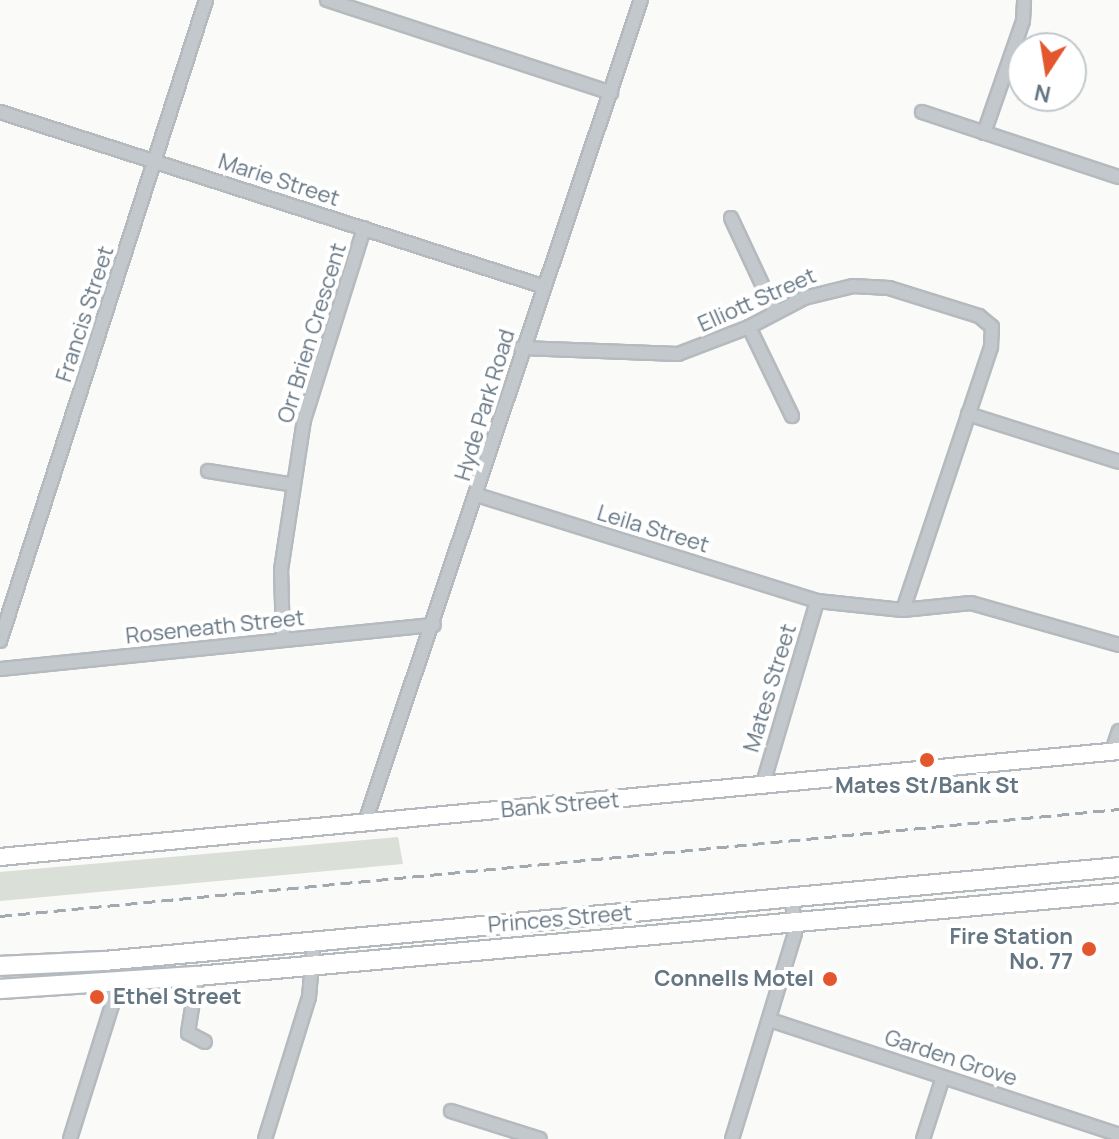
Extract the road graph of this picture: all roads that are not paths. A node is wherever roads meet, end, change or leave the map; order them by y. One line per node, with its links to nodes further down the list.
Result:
1 (206, 0): 9 (street, Francis Street)
2 (327, 0): 5 (street)
3 (641, 0): 5 (street, Hyde Park Road)
4 (1024, 0): 8 (street)
5 (611, 93): 13 (street, Hyde Park Road)
6 (0, 112): 9 (street, Marie Street)
7 (922, 112): 8 (street)
8 (984, 133): 10 (street)
9 (155, 161): 12 (street, Marie Street); 27 (street, Francis Street)
10 (1119, 177)
11 (731, 218): 14 (street)
12 (364, 228): 13 (street, Marie Street); 21 (street, Orr Brien Crescent)
13 (545, 287): 16 (street, Hyde Park Road)
14 (774, 310): 15 (street, Elliott Street); 17 (street, Elliott Street)
15 (749, 327): 16 (street, Elliott Street); 18 (street)
16 (521, 348): 22 (street, Hyde Park Road)
17 (968, 414): 19 (street); 24 (street, Elliott Street)
18 (792, 416)
19 (1119, 462)
20 (208, 471): 21 (street)
21 (294, 485): 26 (street, Orr Brien Crescent)
22 (477, 495): 23 (street, Leila Street); 25 (street, Hyde Park Road)
23 (817, 601): 24 (street, Leila Street); 32 (street, Mates Street)
24 (903, 610): 28 (street, Leila Street)
25 (434, 625): 26 (street, Roseneath Street); 33 (street, Hyde Park Road)
26 (283, 640): 29 (street, Roseneath Street)
27 (0, 641)
28 (1119, 645)
29 (0, 669)
30 (1119, 731): 31 (street)
31 (1117, 751): 32 (main road, Bank Street)
32 (762, 787): 33 (main road, Bank Street)
33 (365, 822): 34 (main road, Bank Street)
34 (0, 857)
35 (1119, 867): 37 (highway, Princes Street)
36 (1119, 893): 38 (highway, Princes Street)
37 (792, 898): 38 (street); 39 (highway, Princes Street)
38 (795, 923): 41 (highway, Princes Street); 45 (street)
39 (314, 941): 40 (highway, Princes Street); 41 (street)
40 (0, 966)
41 (316, 966): 42 (highway, Princes Street); 51 (street)
42 (197, 976): 43 (highway, Princes Street); 46 (street)
43 (111, 984): 44 (highway, Princes Street); 50 (street)
44 (0, 989)
45 (770, 1020): 47 (street, Garden Grove); 53 (street)
46 (205, 1042)
47 (943, 1077): 49 (street, Garden Grove); 54 (street)
48 (451, 1111): 52 (street)
49 (1119, 1135)
50 (70, 1139)
51 (265, 1139)
52 (540, 1139)
53 (732, 1139)
54 (923, 1139)

